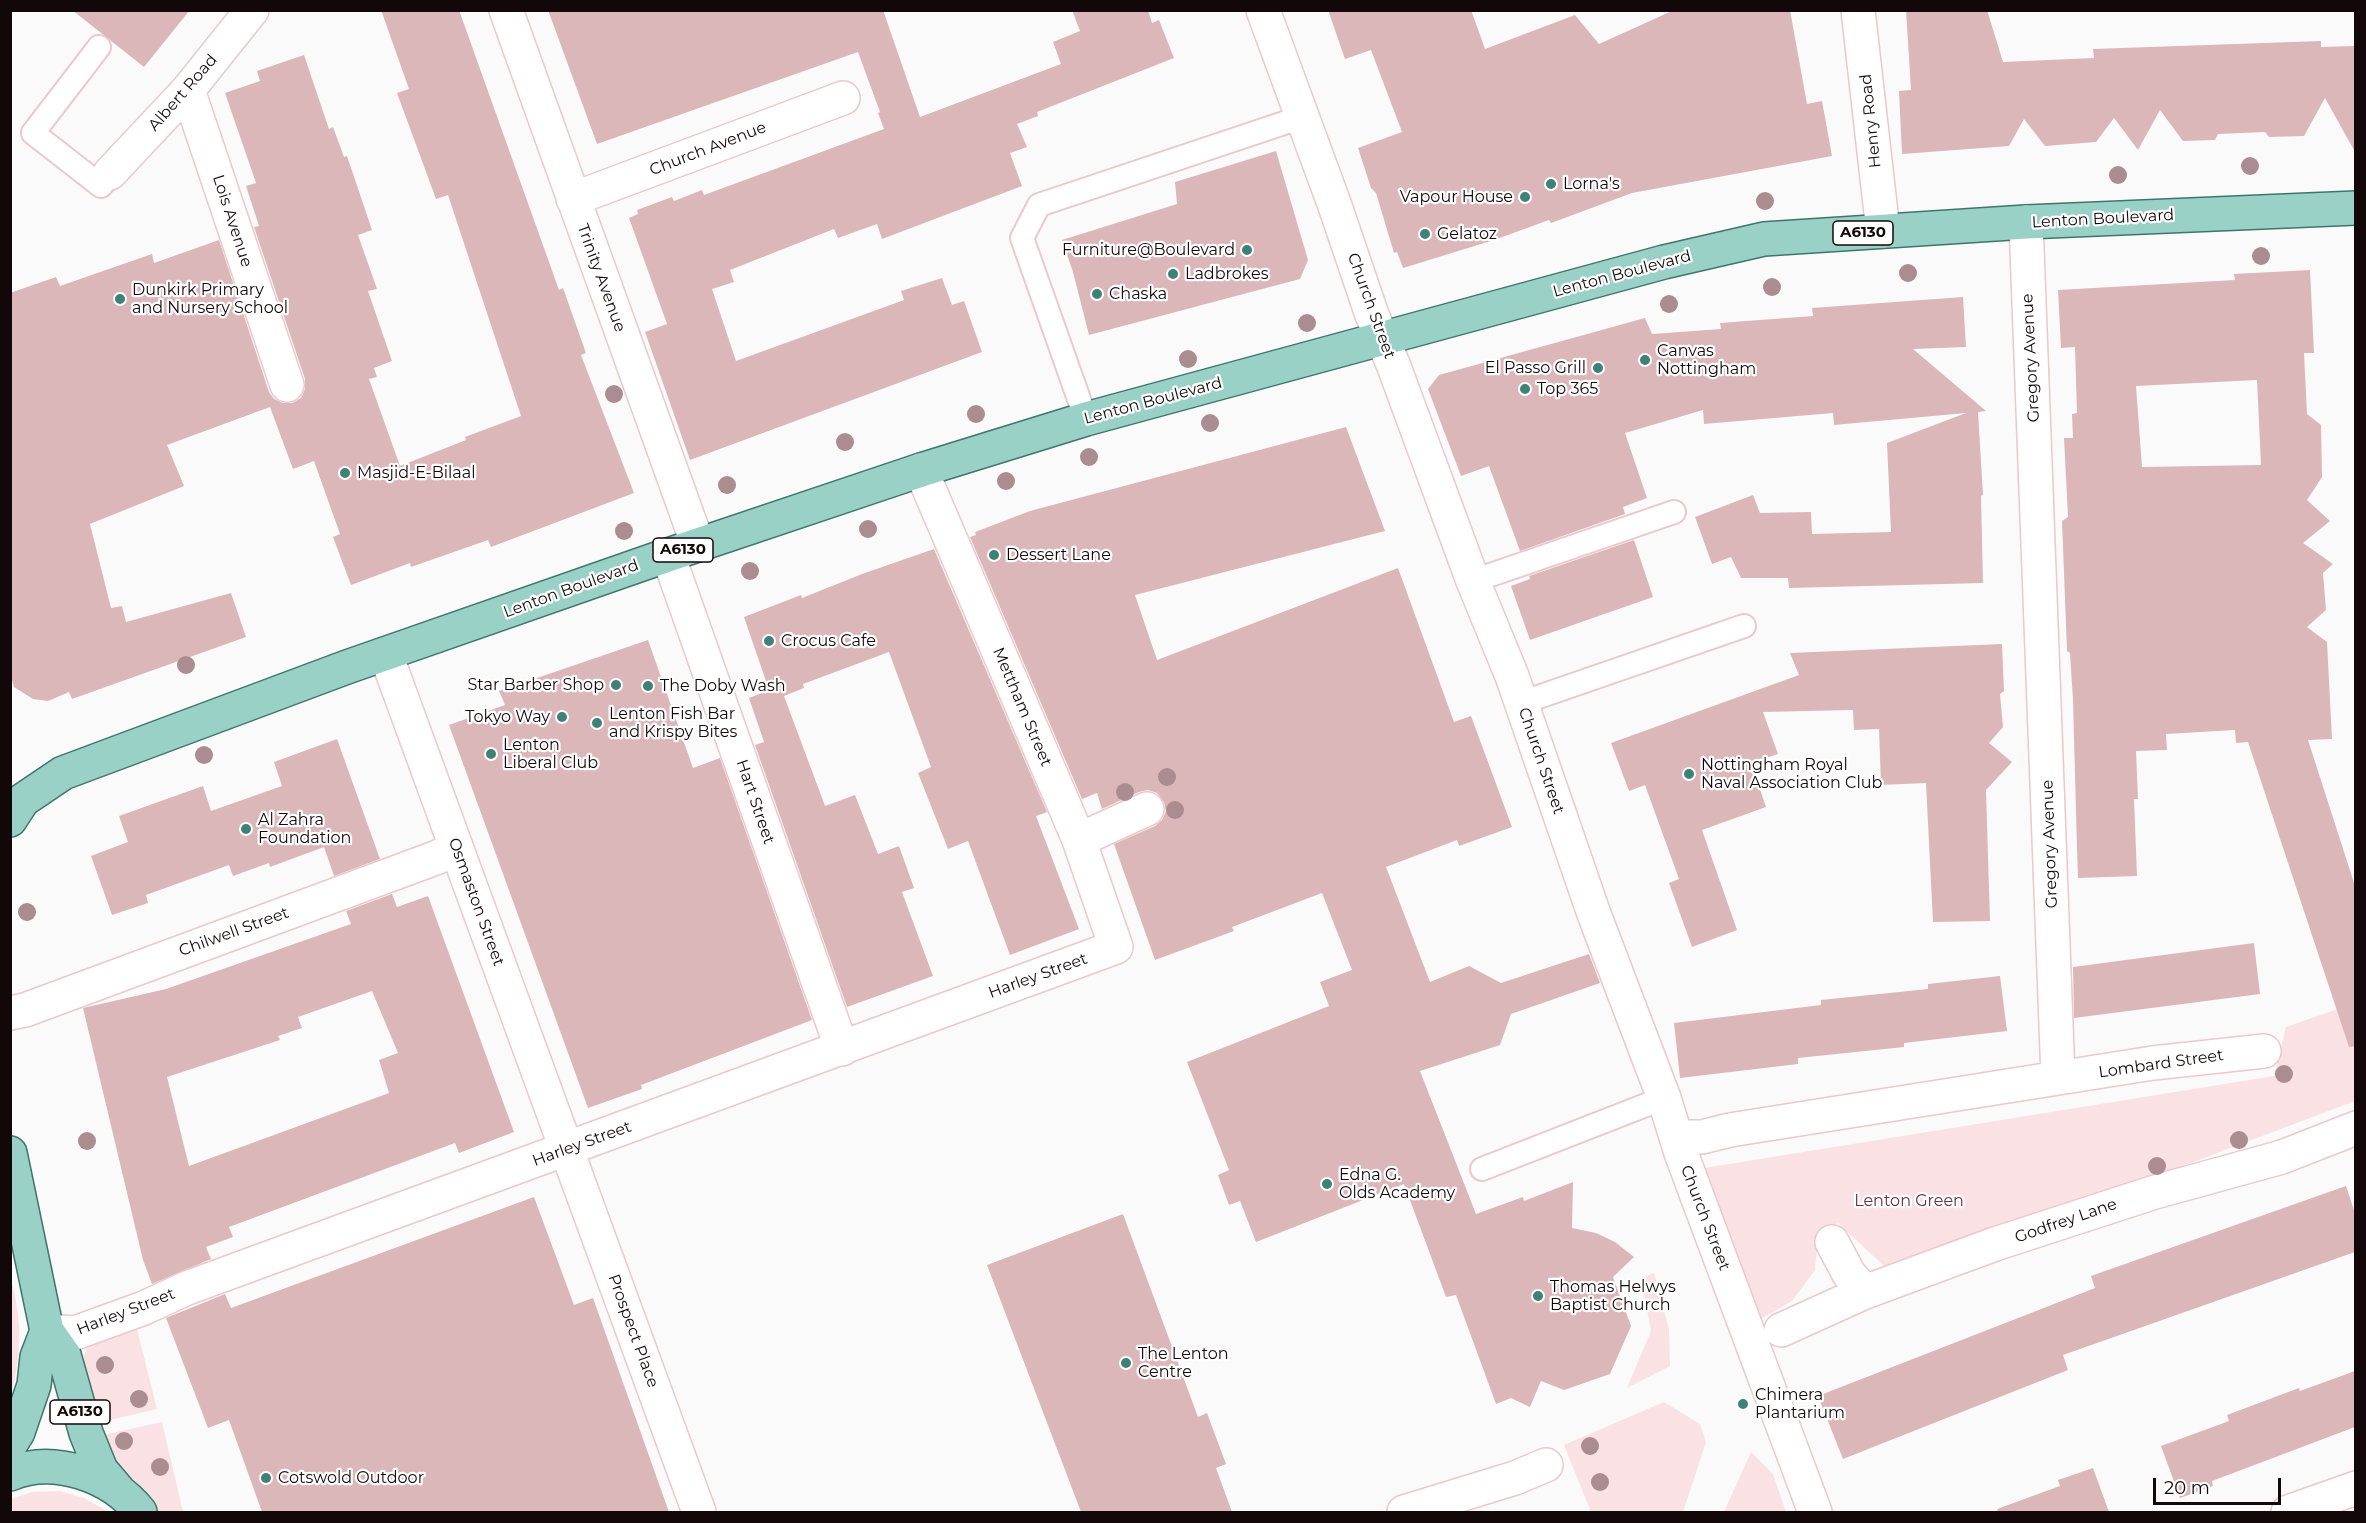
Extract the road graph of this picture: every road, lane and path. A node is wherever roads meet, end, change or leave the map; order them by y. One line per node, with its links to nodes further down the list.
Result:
1 (252, 10): 6 (street, Albert Road)
2 (506, 10): 10 (street, Trinity Avenue)
3 (1263, 10): 8 (street, Church Street)
4 (1858, 10): 13 (street, Henry Road)
5 (99, 47): 9 (lane)
6 (188, 90): 9 (street, Albert Road); 15 (street, Lois Avenue)
7 (843, 98): 10 (street, Church Avenue)
8 (1302, 117): 14 (street, Church Street); 16 (lane)
9 (110, 173)
10 (573, 199): 19 (street, Trinity Avenue)
11 (2355, 208): 12 (main road, Lenton Boulevard / A6130)
12 (2026, 222): 13 (main road, Lenton Boulevard / A6130); 32 (street, Gregory Avenue)
13 (1883, 231): 14 (main road, Lenton Boulevard / A6130)
14 (1383, 339): 16 (main road, Lenton Boulevard / A6130); 20 (street, Church Street)
15 (287, 385)
16 (1086, 419): 17 (main road, Lenton Boulevard / A6130)
17 (921, 470): 19 (main road, Lenton Boulevard / A6130); 26 (street, Mettham Street)
18 (1674, 512): 20 (lane)
19 (683, 550): 22 (main road, Lenton Boulevard / A6130); 30 (street, Hart Street)
20 (1473, 581): 23 (street, Church Street)
21 (1744, 626): 23 (lane)
22 (386, 655): 25 (main road, Lenton Boulevard / A6130); 27 (street, Osmaston Street)
23 (1521, 703): 33 (street, Church Street)
24 (1147, 809): 26 (street)
25 (10, 820)
26 (1078, 840): 28 (street, Mettham Street)
27 (456, 847): 29 (street, Chilwell Street); 36 (street, Osmaston Street)
28 (1116, 947): 30 (street, Harley Street)
29 (10, 1013)
30 (842, 1049): 36 (street, Harley Street)
31 (2264, 1051): 32 (street, Lombard Street)
32 (2058, 1078): 35 (street)
33 (1664, 1098): 35 (street, Church Street); 37 (lane)
34 (2355, 1128): 40 (street, Godfrey Lane)
35 (1676, 1137): 50 (street, Church Street)
36 (567, 1149): 41 (street, Harley Street); 48 (street, Prospect Place)
37 (1482, 1169)
38 (12, 1170): 41 (main road, A6130)
39 (1832, 1242): 40 (street)
40 (1864, 1292): 42 (street, Godfrey Lane)
41 (47, 1330): 43 (main road, A6130); 47 (main road, A6130)
42 (1781, 1330)
43 (10, 1445)
44 (1546, 1466): 49 (street)
45 (10, 1474): 47 (main road)
46 (2355, 1488): 51 (street)
47 (129, 1501)
48 (699, 1512)
49 (1404, 1512)
50 (1815, 1512)
51 (2288, 1512)

